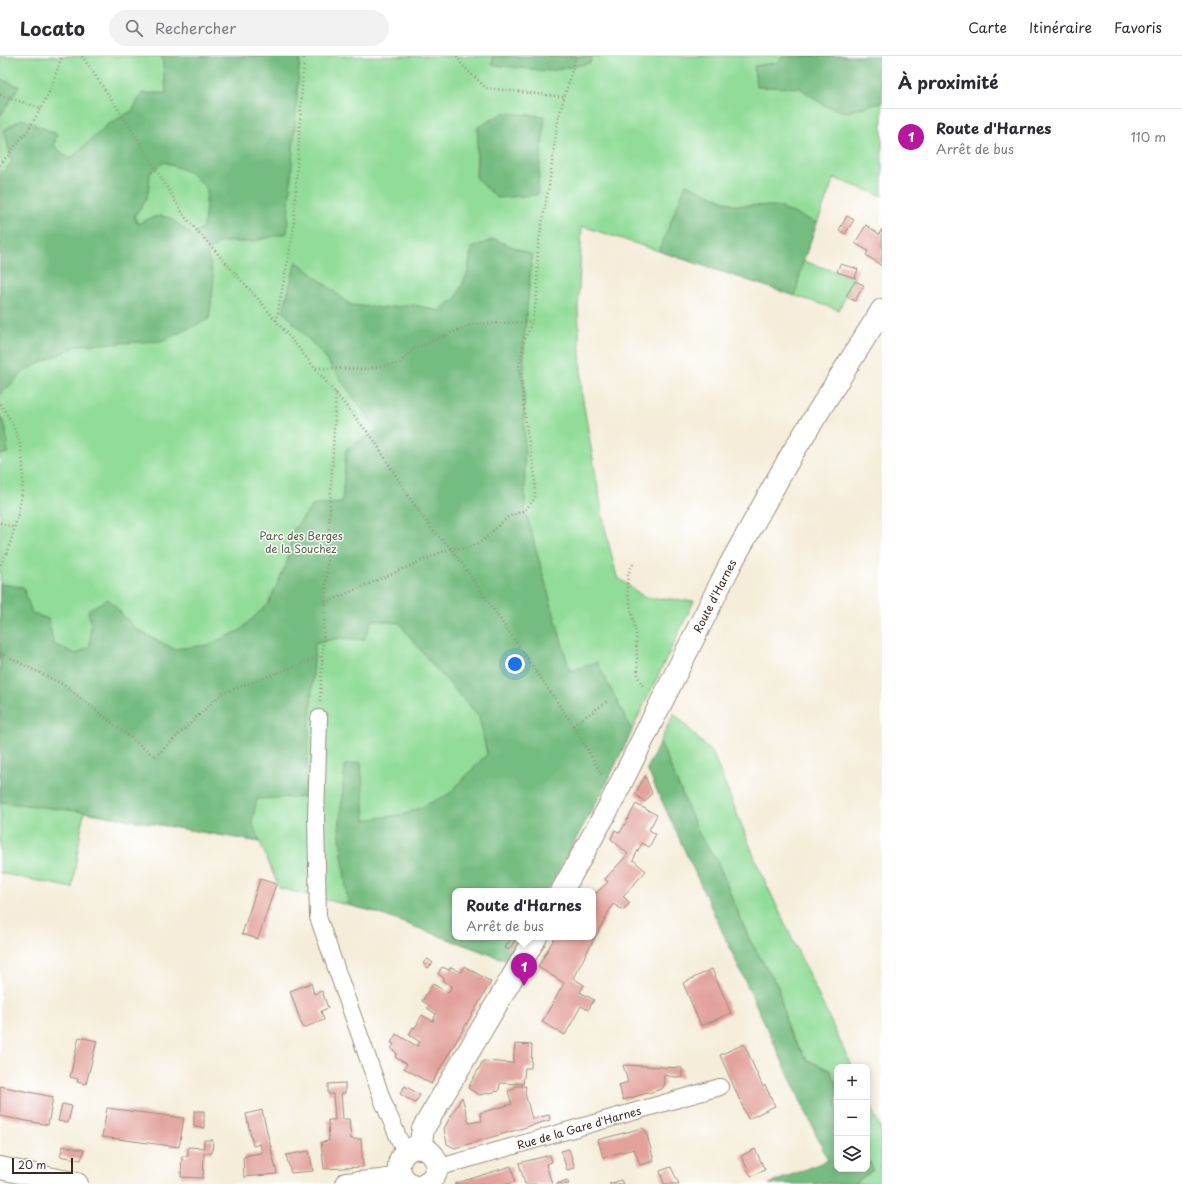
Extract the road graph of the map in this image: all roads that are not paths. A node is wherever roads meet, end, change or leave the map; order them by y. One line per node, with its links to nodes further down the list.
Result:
1 (882, 310): 3 (main road, Route d'Harnes)
2 (318, 718): 6 (street)
3 (564, 888)
4 (534, 940): 6 (main road)
5 (720, 1087): 8 (street, Rue de la Gare d'Harnes)
6 (412, 1150): 8 (main road); 8 (main road)
7 (0, 1168): 9 (main road)
8 (422, 1180): 10 (main road, Rue de la Gare d'Harnes)
9 (77, 1184)
10 (346, 1184)

